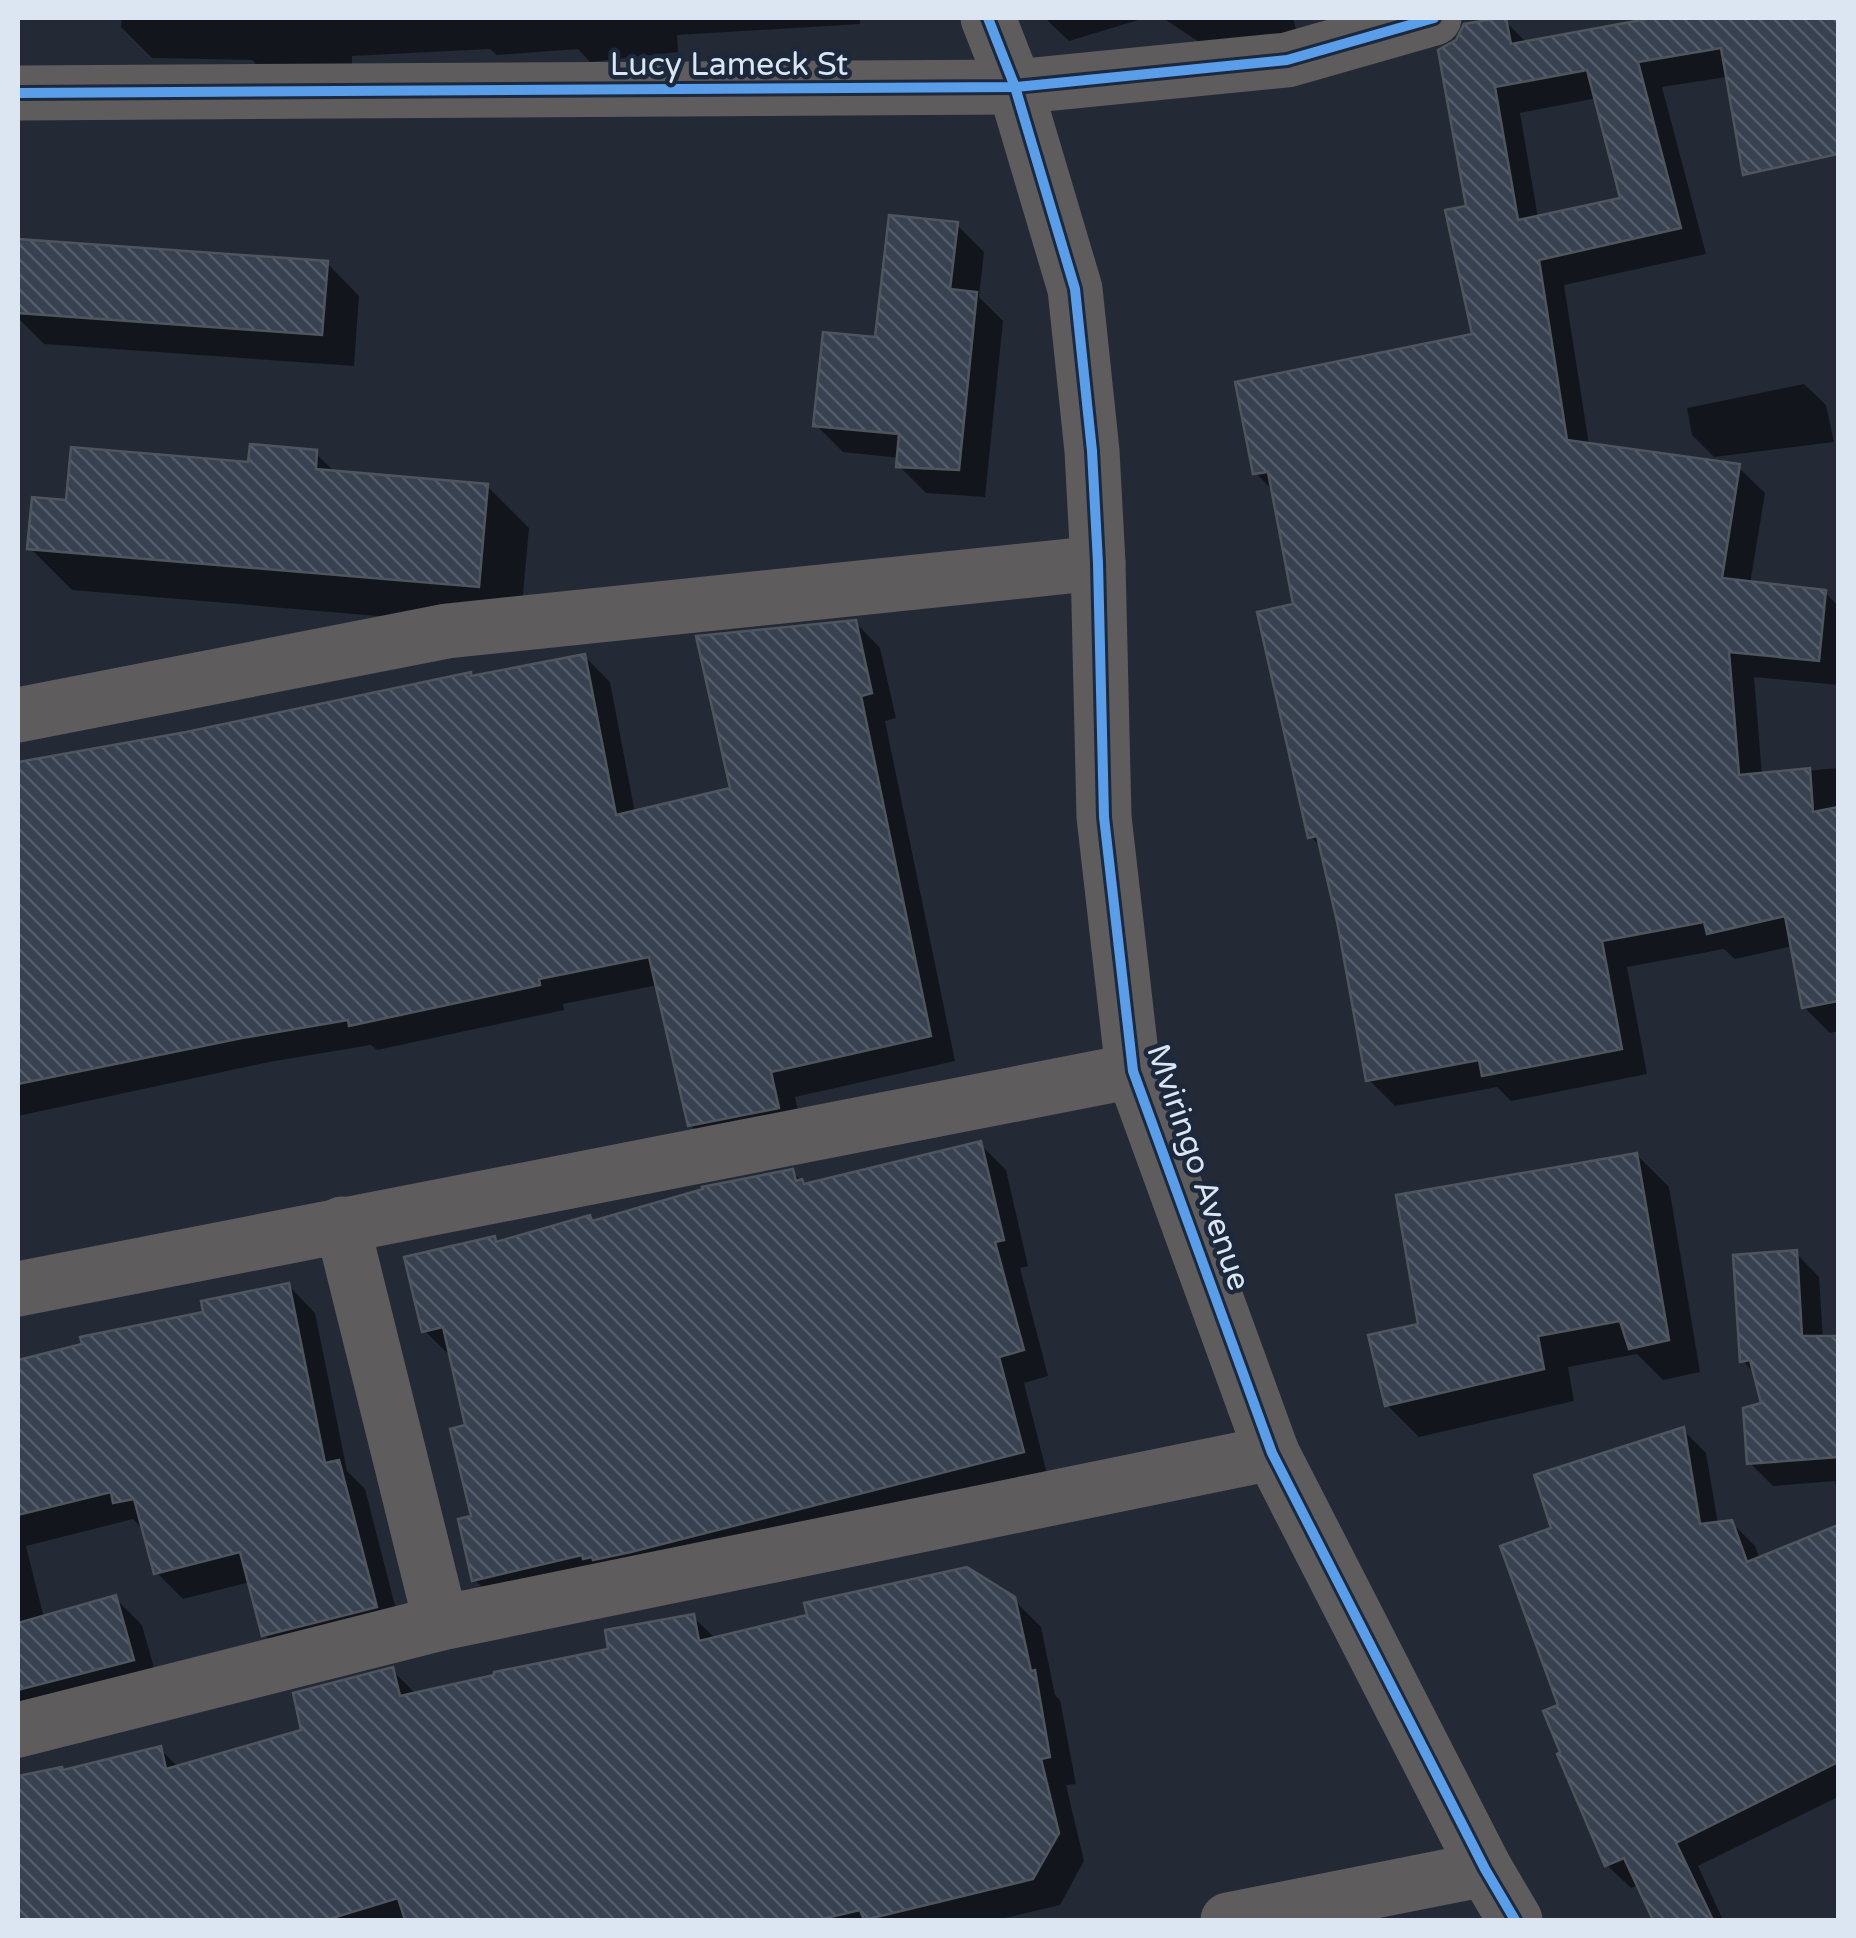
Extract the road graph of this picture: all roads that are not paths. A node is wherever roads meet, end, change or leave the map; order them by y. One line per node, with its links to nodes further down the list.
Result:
1 (988, 18): 3 (street, Mviringo Avenue)
2 (1434, 18): 3 (street, Lucy Lameck St)
3 (1015, 86): 4 (street, Lucy Lameck St); 5 (street, Mviringo Avenue)
4 (18, 94)
5 (1098, 563): 6 (street); 7 (street, Mviringo Avenue)
6 (18, 715)
7 (1133, 1071): 8 (street); 10 (street, Mviringo Avenue)
8 (342, 1224): 9 (street); 11 (street)
9 (18, 1288)
10 (1272, 1453): 11 (street); 13 (street, Mviringo Avenue)
11 (441, 1623): 12 (street)
12 (18, 1730)
13 (1484, 1869): 14 (street); 15 (street, Mviringo Avenue)
14 (1228, 1920)
15 (1514, 1920)

